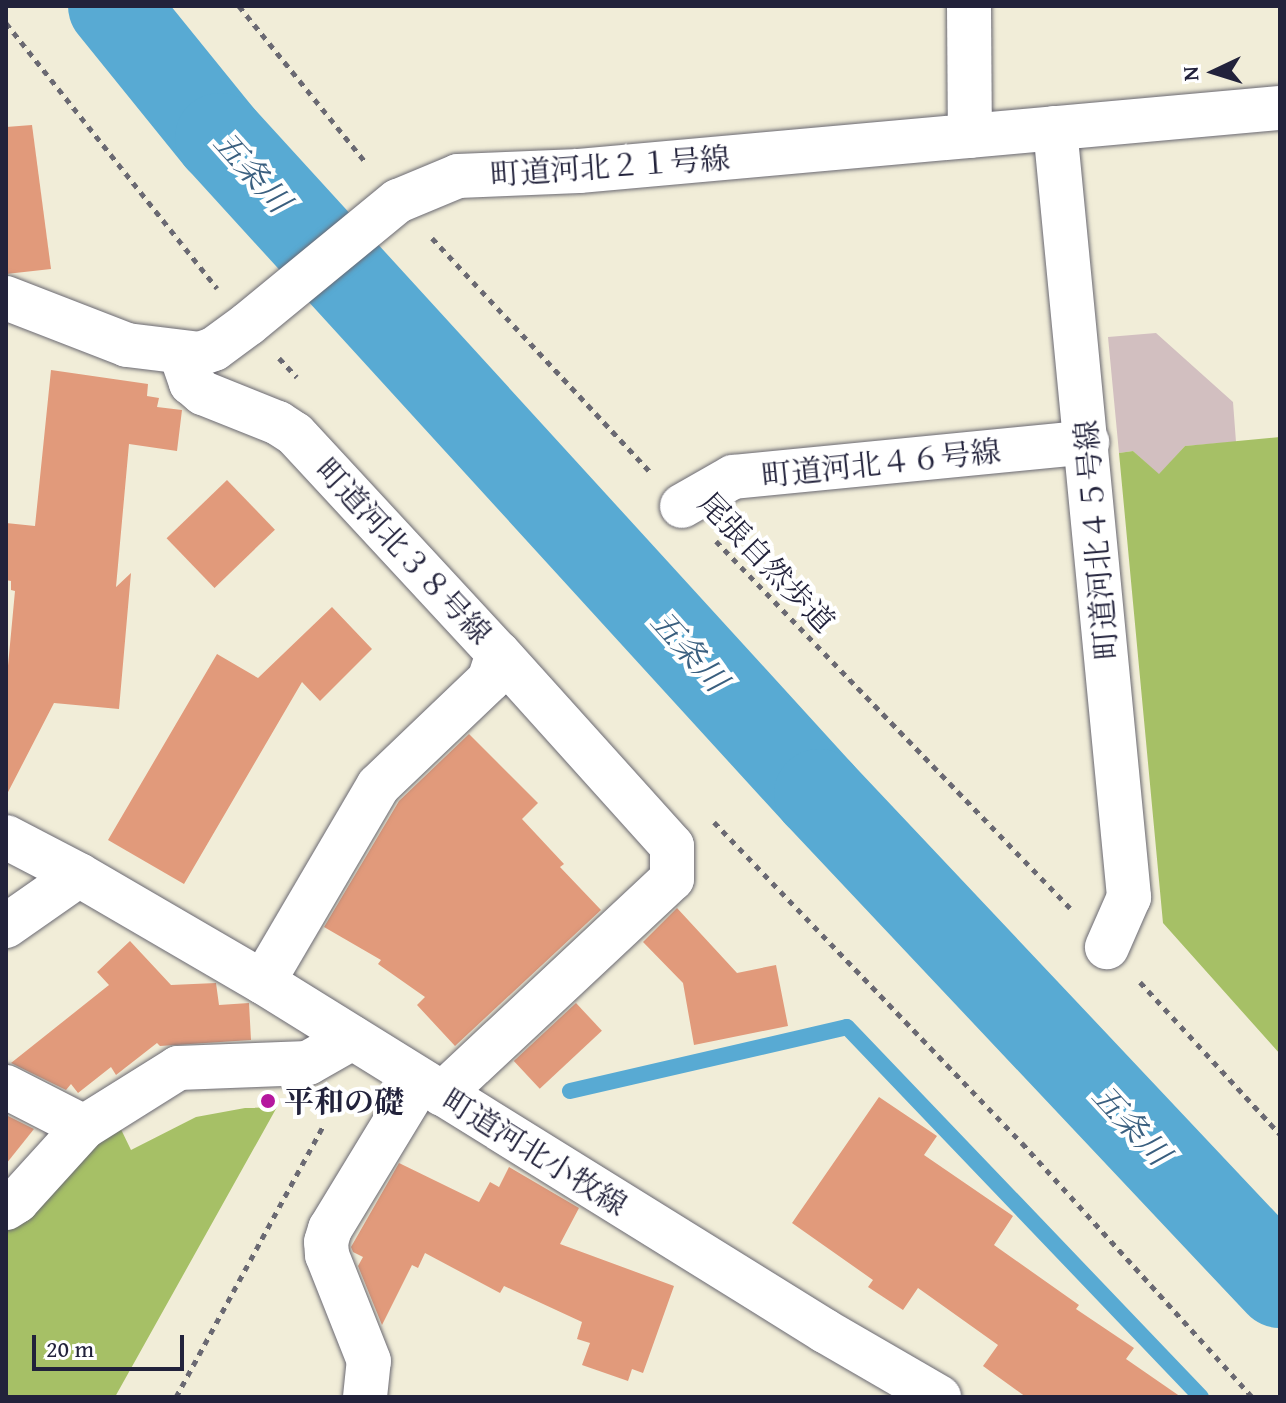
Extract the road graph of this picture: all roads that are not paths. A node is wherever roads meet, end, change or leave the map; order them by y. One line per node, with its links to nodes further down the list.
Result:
1 (969, 6): 4 (street)
2 (1280, 108): 3 (street, 町道河北２１号線)
3 (1055, 128): 4 (street, 町道河北２１号線); 7 (street, 町道河北４５号線)
4 (970, 136): 6 (street, 町道河北２１号線)
5 (6, 298): 6 (street, 町道河北２１号線)
6 (181, 354): 9 (street, 町道河北３８号線)
7 (1087, 442): 8 (street, 町道河北４６号線); 13 (street, 町道河北４５号線)
8 (682, 506)
9 (498, 653): 14 (street, 町道河北３８号線); 17 (street)
10 (6, 837): 11 (street, 町道河北小牧線)
11 (79, 875): 12 (street); 14 (street, 町道河北小牧線)
12 (6, 926)
13 (1107, 947)
14 (263, 982): 15 (street, 町道河北小牧線)
15 (352, 1038): 17 (street, 町道河北小牧線); 18 (street)
16 (6, 1087): 18 (street)
17 (431, 1088): 20 (street); 21 (street, 町道河北小牧線)
18 (84, 1127): 19 (street)
19 (6, 1208)
20 (365, 1397)
21 (939, 1397)

